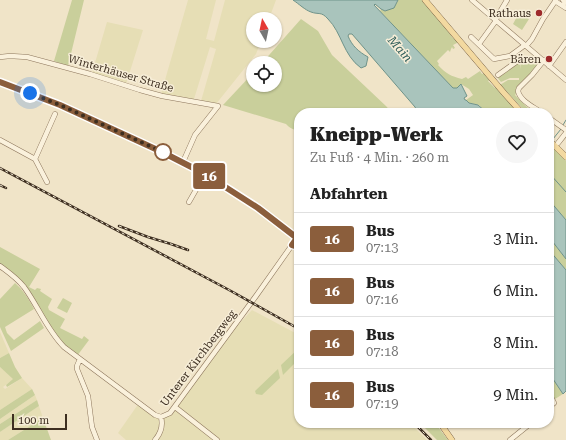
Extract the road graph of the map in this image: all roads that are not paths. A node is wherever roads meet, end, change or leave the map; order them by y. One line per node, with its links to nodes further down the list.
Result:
1 (425, 0): 19 (main road)
2 (472, 0): 7 (street)
3 (507, 0): 7 (street)
4 (555, 0): 6 (street); 11 (street)
5 (563, 0): 6 (street)
6 (564, 7)
7 (496, 20): 10 (street); 11 (street)
8 (471, 37): 10 (street)
9 (566, 42): 15 (street)
10 (478, 44): 11 (street)
11 (526, 46): 14 (street)
12 (0, 57): 29 (street, Winterhäuser Straße)
13 (519, 60): 16 (street)
14 (544, 60): 15 (street); 20 (street)
15 (549, 66): 17 (street)
16 (498, 75)
17 (566, 80)
18 (0, 82): 29 (main road)
19 (518, 108)
20 (534, 108)
21 (55, 114): 28 (street)
22 (554, 122): 23 (street)
23 (564, 130): 26 (street)
24 (0, 140): 28 (street)
25 (554, 143): 26 (main road)
26 (557, 145): 27 (main road)
27 (566, 157)
28 (35, 159): 31 (street)
29 (182, 162): 30 (main road)
30 (205, 174): 32 (street); 33 (main road)
31 (47, 182)
32 (189, 202)
33 (294, 236)
34 (294, 243): 37 (street, Unterer Kirchbergweg)
35 (0, 266): 36 (street, Unterer Kirchbergweg)
36 (80, 359): 38 (street, Unterer Kirchbergweg); 41 (street)
37 (175, 407): 38 (street, Unterer Kirchbergweg); 43 (street)
38 (161, 416): 42 (street)
39 (444, 428): 44 (main road)
40 (525, 428): 45 (street)
41 (97, 440)
42 (154, 440)
43 (217, 440)
44 (452, 440)
45 (510, 440)

